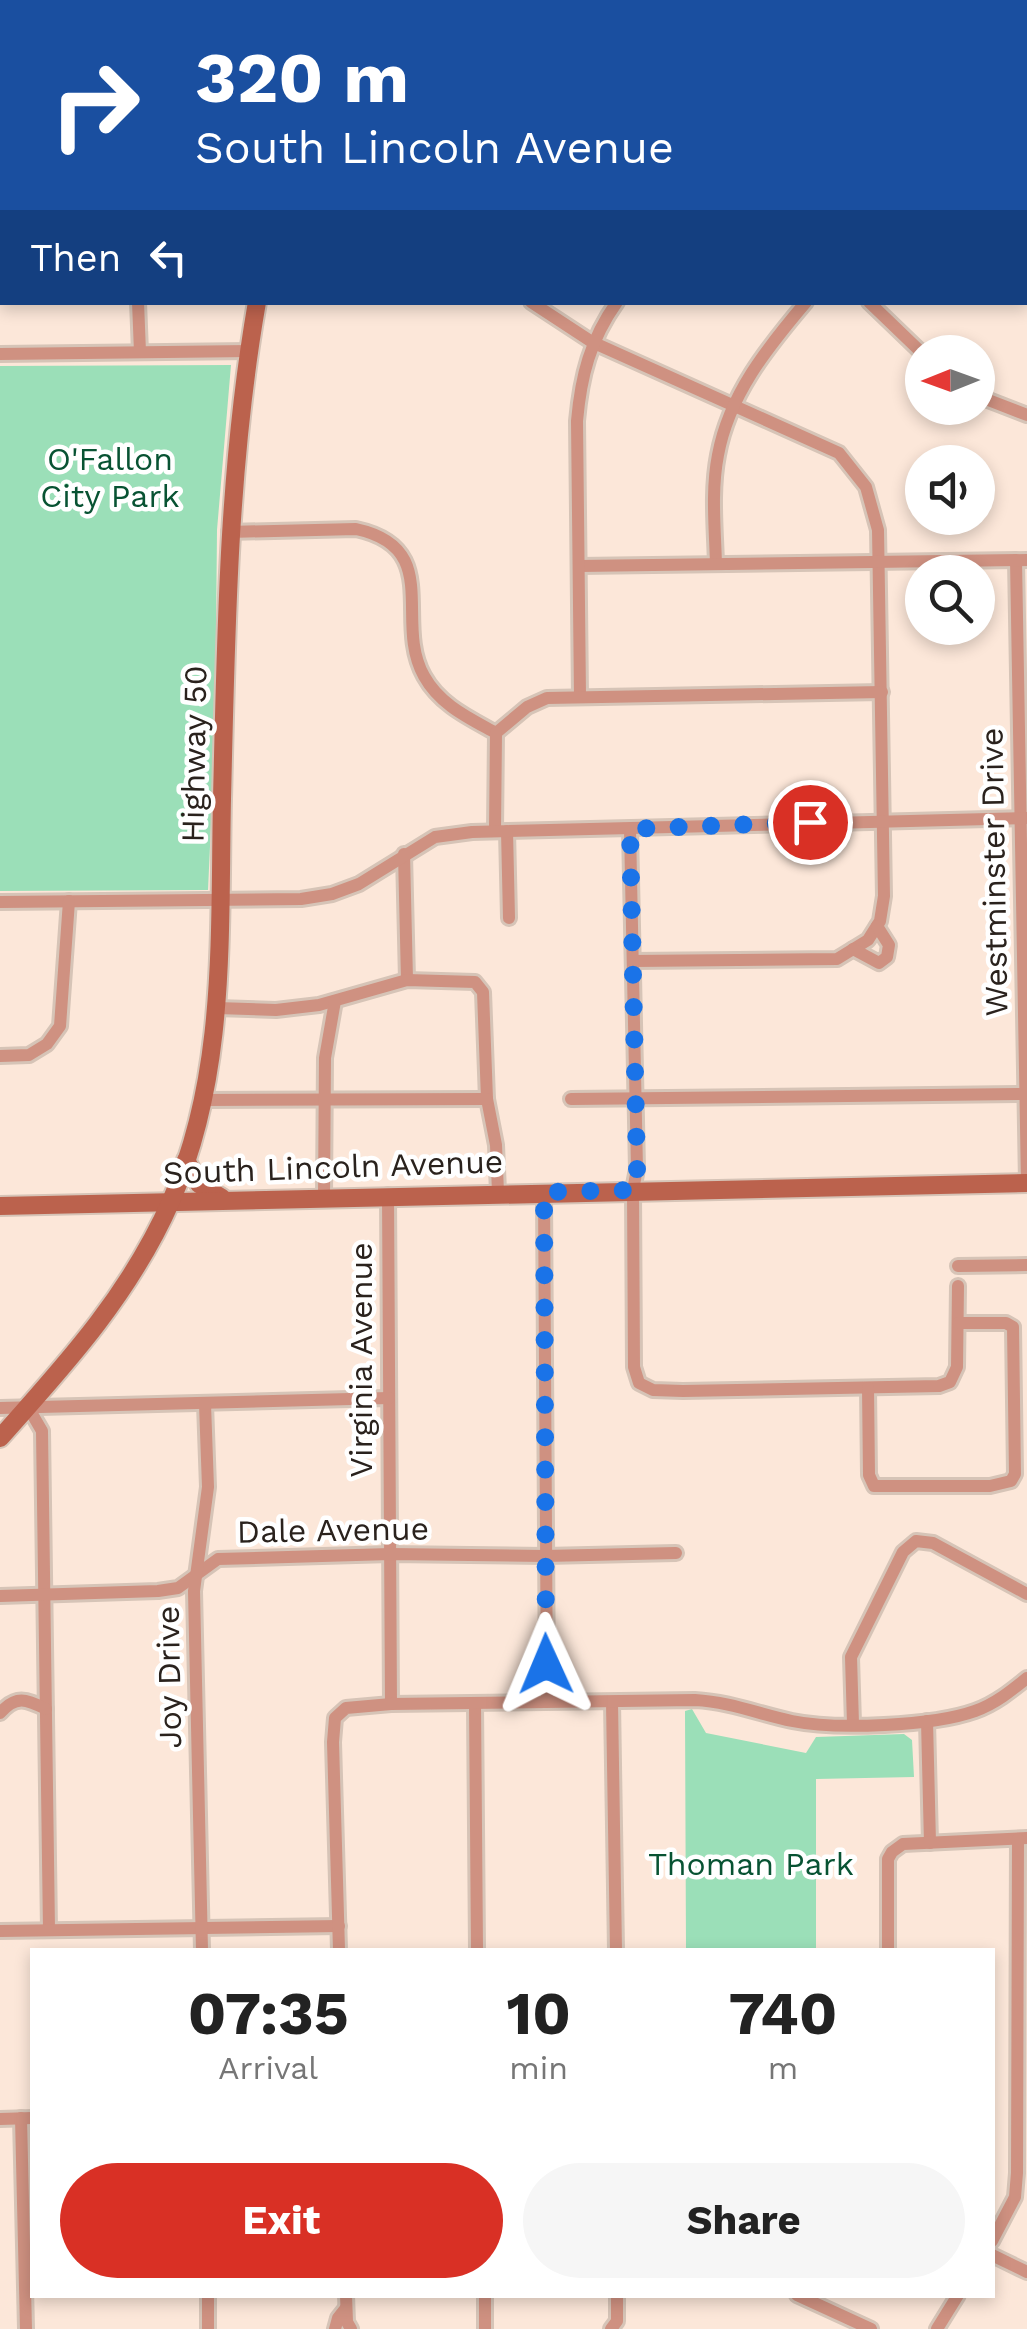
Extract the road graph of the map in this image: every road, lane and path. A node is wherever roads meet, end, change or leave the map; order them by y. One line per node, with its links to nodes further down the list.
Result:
1 (138, 305): 10 (street)
2 (257, 305): 9 (main road, Highway 50)
3 (536, 305): 8 (street)
4 (615, 305): 8 (street)
5 (804, 305): 13 (street)
6 (872, 305): 7 (street)
7 (905, 337)
8 (592, 342): 13 (street); 19 (street)
9 (249, 351): 10 (street); 15 (main road, Highway 50)
10 (140, 352): 11 (street)
11 (0, 354)
12 (995, 403): 14 (street)
13 (734, 404): 17 (street); 18 (street)
14 (1027, 415)
15 (229, 532): 23 (street); 30 (main road, Highway 50)
16 (1022, 560): 17 (street); 20 (street, Westminster Drive)
17 (881, 563): 18 (street); 21 (street)
18 (716, 564): 19 (street)
19 (579, 566): 22 (street)
20 (1022, 689): 24 (street, Westminster Drive)
21 (882, 692): 22 (street); 25 (street)
22 (580, 696): 23 (street)
23 (496, 733): 27 (street)
24 (1024, 818): 25 (street); 35 (street, Westminster Drive)
25 (882, 820): 26 (street); 33 (street)
26 (630, 829): 27 (street); 36 (street)
27 (501, 831): 28 (street); 32 (street)
28 (404, 854): 30 (street); 37 (street)
29 (69, 900): 30 (street); 31 (street); 40 (street)
30 (220, 900): 39 (main road, Highway 50)
31 (0, 902)
32 (509, 918)
33 (877, 926): 34 (street); 34 (street)
34 (853, 949): 36 (street)
35 (1025, 956): 41 (street, Westminster Drive)
36 (633, 961): 42 (street)
37 (407, 980): 38 (street); 43 (street)
38 (335, 1001): 39 (street); 46 (street)
39 (218, 1008): 45 (main road, Highway 50)
40 (0, 1056)
41 (1026, 1094): 42 (street); 48 (street, Westminster Drive)
42 (634, 1098): 44 (street); 49 (street)
43 (487, 1099): 46 (street); 50 (street)
44 (571, 1099)
45 (203, 1100): 46 (street); 47 (main road, Highway 50)
46 (325, 1102): 53 (street)
47 (186, 1160): 54 (main road); 55 (main road, Highway 50); 56 (main road)
48 (1027, 1182): 49 (main road, South Lincoln Avenue)
49 (634, 1190): 51 (main road, South Lincoln Avenue); 62 (street)
50 (498, 1192): 51 (main road, South Lincoln Avenue); 52 (main road, South Lincoln Avenue)
51 (544, 1192): 70 (street)
52 (388, 1195): 53 (main road, South Lincoln Avenue); 63 (street, Virginia Avenue)
53 (324, 1196): 54 (main road, South Lincoln Avenue)
54 (226, 1200): 55 (main road, South Lincoln Avenue)
55 (171, 1202): 56 (main road, South Lincoln Avenue); 65 (main road, Highway 50)
56 (121, 1203): 57 (main road, South Lincoln Avenue)
57 (0, 1206)
58 (958, 1266): 59 (street)
59 (1027, 1266)
60 (958, 1286): 61 (street)
61 (958, 1322): 62 (street); 62 (street)
62 (868, 1388)
63 (389, 1398): 64 (street); 69 (street, Virginia Avenue)
64 (206, 1404): 65 (street); 71 (street, Joy Drive)
65 (28, 1407): 66 (street); 67 (main road, Highway 50); 74 (street)
66 (0, 1408)
67 (0, 1438)
68 (676, 1553): 70 (street, Dale Avenue)
69 (390, 1554): 70 (street, Dale Avenue); 71 (street, Dale Avenue); 79 (street, Virginia Avenue)
70 (545, 1556): 76 (street)
71 (198, 1574): 74 (street, Dale Avenue); 87 (street, Joy Drive)
72 (1027, 1594): 83 (street)
73 (0, 1596): 74 (street, Dale Avenue)
74 (44, 1596): 80 (street)
75 (1027, 1678): 82 (street)
76 (547, 1700): 77 (street); 78 (street)
77 (612, 1702): 83 (street); 93 (street)
78 (475, 1703): 79 (street); 92 (street)
79 (391, 1704): 86 (street)
80 (46, 1709): 81 (street); 88 (street)
81 (0, 1712)
82 (927, 1721): 83 (street); 85 (street)
83 (853, 1724)
84 (1022, 1838): 85 (street); 97 (street)
85 (930, 1843): 94 (street)
86 (339, 1926): 87 (street); 91 (street)
87 (202, 1928): 88 (street); 90 (street, Joy Drive)
88 (49, 1930): 89 (street)
89 (0, 1931)
90 (202, 1948)
91 (339, 1948)
92 (477, 1948)
93 (616, 1948)
94 (888, 1948)
95 (0, 2118): 96 (street)
96 (27, 2118): 107 (street)
97 (995, 2235)
98 (995, 2256): 99 (street)
99 (1027, 2272)
100 (208, 2298): 108 (street)
101 (485, 2298): 111 (street)
102 (617, 2298): 106 (street)
103 (804, 2298): 114 (street)
104 (956, 2298): 115 (street)
105 (346, 2301): 109 (street); 110 (street)
106 (617, 2312): 112 (street); 113 (street)
107 (26, 2329)
108 (208, 2329)
109 (335, 2329)
110 (351, 2329)
111 (485, 2329)
112 (612, 2329)
113 (627, 2329)
114 (871, 2329)
115 (937, 2329)

